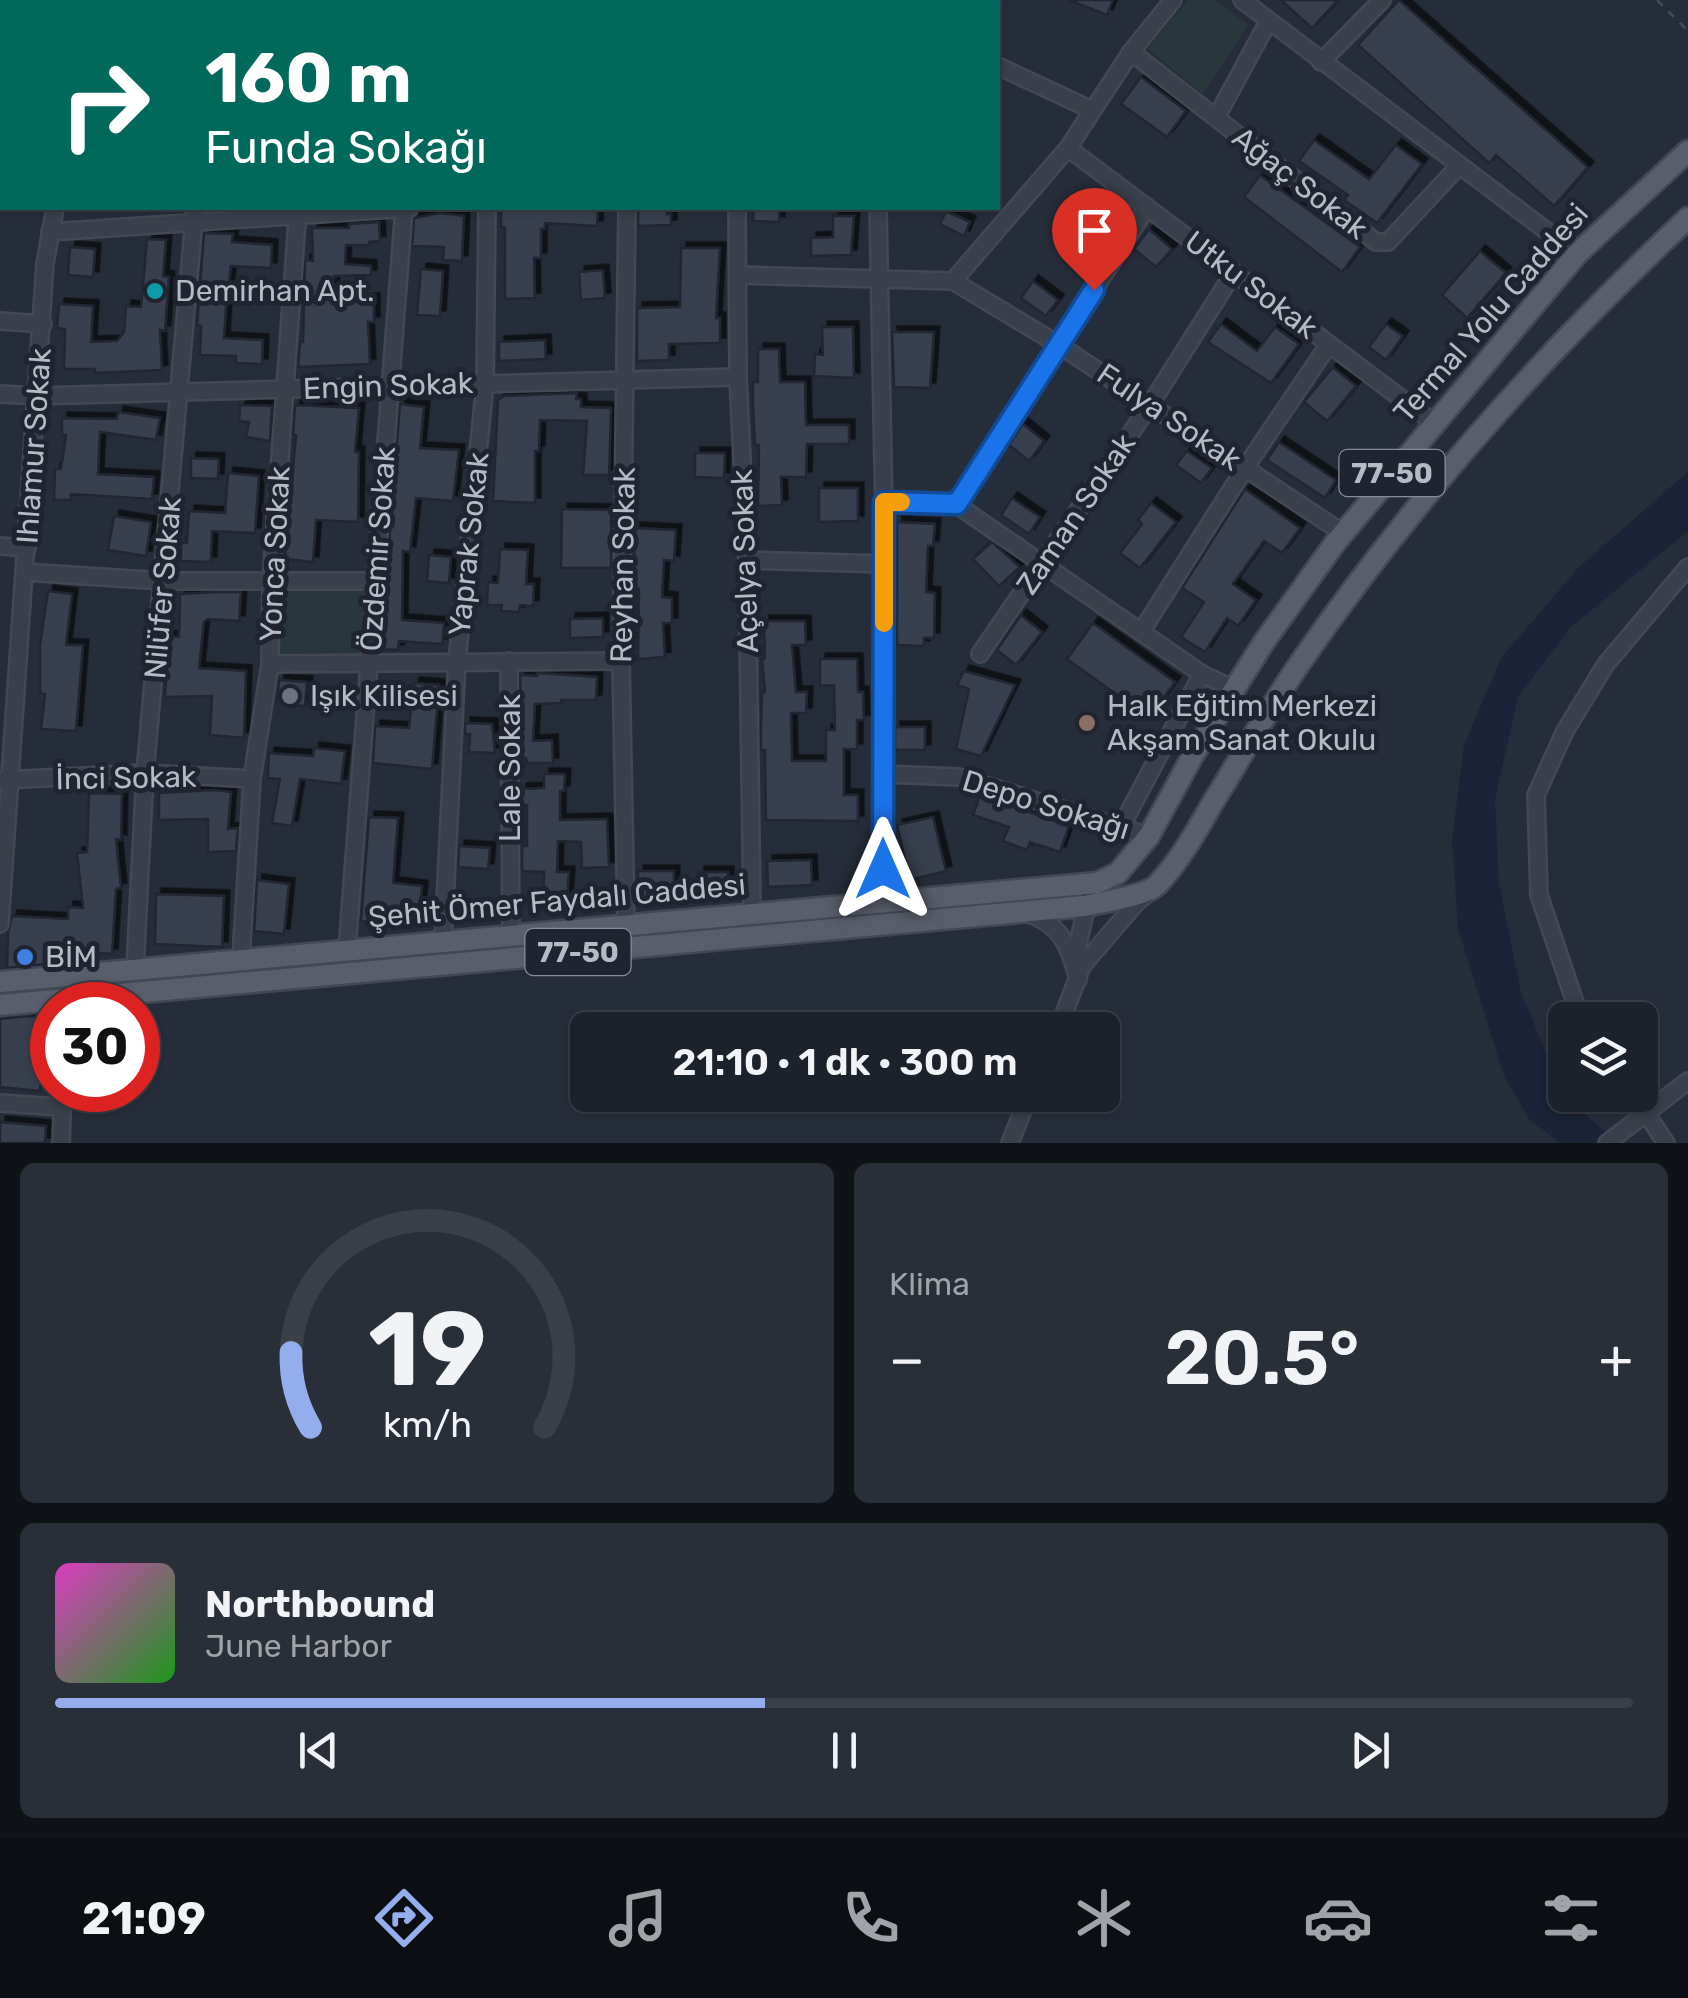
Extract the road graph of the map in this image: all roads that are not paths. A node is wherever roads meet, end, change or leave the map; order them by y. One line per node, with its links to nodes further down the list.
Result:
1 (1173, 0): 5 (street)
2 (1242, 0): 4 (street)
3 (1382, 0): 6 (street)
4 (1268, 22): 6 (street); 9 (street)
5 (1131, 52): 8 (street); 9 (street, Ağaç Sokak)
6 (1321, 62): 12 (street)
7 (1000, 68): 8 (street)
8 (1092, 110): 10 (street)
9 (1216, 118): 12 (street, Ağaç Sokak)
10 (1068, 148): 13 (street, Utku Sokak); 29 (street)
11 (1688, 151): 25 (main road, Termal Yolu Caddesi / 77-50)
12 (1458, 166): 25 (street)
13 (1147, 207): 26 (street, Utku Sokak); 33 (street)
14 (54, 210): 24 (street, Ihlamur Sokak)
15 (350, 210): 21 (street)
16 (404, 210): 37 (street, Özdemir Sokak)
17 (487, 210): 36 (street, Yaprak Sokak)
18 (627, 210): 35 (street, Reyhan Sokak)
19 (737, 210): 27 (street, Açelya Sokak)
20 (878, 210): 28 (street)
21 (297, 212): 22 (street); 38 (street, Yonca Sokak)
22 (194, 215): 24 (street); 39 (street, Nilüfer Sokak)
23 (1688, 218): 75 (main road, 77-50)
24 (50, 232): 31 (street, Ihlamur Sokak)
25 (1576, 254): 43 (main road, Termal Yolu Caddesi / 77-50)
26 (1234, 272): 32 (street, Utku Sokak); 42 (street, Zaman Sokak)
27 (739, 274): 28 (street, Fulya Sokak); 34 (street, Açelya Sokak)
28 (879, 278): 29 (street, Fulya Sokak); 45 (street)
29 (953, 282): 33 (street, Fulya Sokak)
30 (0, 321): 31 (street)
31 (43, 324): 41 (street, Ihlamur Sokak)
32 (1329, 344): 43 (street, Utku Sokak); 44 (street)
33 (1059, 345): 42 (street, Fulya Sokak); 46 (street)
34 (738, 377): 35 (street, Engin Sokak); 50 (street, Açelya Sokak)
35 (626, 380): 36 (street, Engin Sokak); 62 (street, Reyhan Sokak)
36 (486, 384): 37 (street, Engin Sokak); 60 (street, Yaprak Sokak)
37 (391, 386): 38 (street, Engin Sokak); 57 (street, Özdemir Sokak)
38 (284, 389): 39 (street, Engin Sokak); 56 (street, Yonca Sokak)
39 (181, 392): 41 (street, Engin Sokak); 55 (street, Nilüfer Sokak)
40 (0, 394): 41 (street, Engin Sokak)
41 (37, 396): 49 (street, Ihlamur Sokak)
42 (1150, 405): 44 (street, Fulya Sokak); 51 (street, Zaman Sokak)
43 (1434, 423): 47 (main road, Termal Yolu Caddesi / 77-50)
44 (1245, 468): 47 (street, Fulya Sokak); 58 (street)
45 (884, 502): 46 (street); 52 (street)
46 (957, 504): 51 (street)
47 (1343, 533): 66 (main road, Termal Yolu Caddesi / 77-50)
48 (0, 546): 49 (street)
49 (27, 548): 54 (street, Ihlamur Sokak)
50 (746, 560): 52 (street); 80 (street, Açelya Sokak)
51 (1042, 563): 58 (street); 59 (street, Zaman Sokak)
52 (885, 564): 68 (street)
53 (1688, 567): 93 (street)
54 (25, 572): 55 (street); 70 (street, Ihlamur Sokak)
55 (164, 581): 56 (street); 67 (street, Nilüfer Sokak)
56 (271, 581): 57 (street); 63 (street, Yonca Sokak)
57 (376, 581): 64 (street, Özdemir Sokak)
58 (1140, 632): 65 (street)
59 (980, 654)
60 (457, 661): 61 (street); 64 (street); 84 (street, Yaprak Sokak)
61 (510, 662): 62 (street); 83 (street, Lale Sokak)
62 (621, 662): 81 (street, Reyhan Sokak)
63 (270, 664): 64 (street); 69 (street, Yonca Sokak)
64 (369, 666): 85 (street, Özdemir Sokak)
65 (1202, 674): 66 (street); 71 (street)
66 (1234, 689): 72 (main road, Termal Yolu Caddesi / 77-50)
67 (145, 773): 69 (street, İnci Sokak); 70 (street, İnci Sokak); 87 (street, Nilüfer Sokak)
68 (884, 774): 71 (street, Depo Sokağı); 76 (street)
69 (252, 779): 86 (street, Yonca Sokak)
70 (5, 780): 77 (street, Ihlamur Sokak)
71 (1121, 828): 72 (street, Depo Sokağı)
72 (1149, 836): 73 (main road, Termal Yolu Caddesi / 77-50)
73 (1118, 873): 74 (main road, Şehit Ömer Faydalı Caddesi / 77-50)
74 (1097, 882): 76 (main road, Şehit Ömer Faydalı Caddesi / 77-50); 78 (street)
75 (1145, 895): 78 (main road, Şehit Ömer Faydalı Caddesi / 77-50); 89 (street)
76 (883, 901): 80 (main road, Şehit Ömer Faydalı Caddesi / 77-50)
77 (1, 905): 82 (street, Ihlamur Sokak)
78 (1085, 906): 79 (main road, Şehit Ömer Faydalı Caddesi / 77-50); 89 (street)
79 (1023, 912): 89 (street); 92 (main road, Şehit Ömer Faydalı Caddesi / 77-50)
80 (752, 914): 81 (main road, Şehit Ömer Faydalı Caddesi / 77-50)
81 (626, 923): 83 (main road, Şehit Ömer Faydalı Caddesi / 77-50)
82 (0, 924)
83 (511, 935): 84 (main road, Şehit Ömer Faydalı Caddesi / 77-50)
84 (443, 941): 85 (main road, Şehit Ömer Faydalı Caddesi / 77-50)
85 (347, 950): 86 (main road, Şehit Ömer Faydalı Caddesi / 77-50)
86 (241, 959): 87 (main road, Şehit Ömer Faydalı Caddesi / 77-50)
87 (135, 969): 88 (main road, Şehit Ömer Faydalı Caddesi / 77-50)
88 (66, 976): 90 (main road, Şehit Ömer Faydalı Caddesi / 77-50); 91 (street)
89 (1078, 980): 96 (street)
90 (0, 982)
91 (66, 982)
92 (160, 993)
93 (1575, 1002)
94 (30, 1004): 95 (main road, Şehit Ömer Faydalı Caddesi / 77-50)
95 (0, 1005)
96 (1065, 1012)
97 (1688, 1080): 100 (street)
98 (30, 1101): 99 (street)
99 (0, 1103)
100 (1658, 1103)
101 (62, 1112): 106 (street)
102 (1022, 1112): 107 (street)
103 (1646, 1112): 105 (street)
104 (1648, 1112): 108 (street)
105 (1614, 1138)
106 (61, 1143)
107 (1010, 1143)
108 (1666, 1143)

